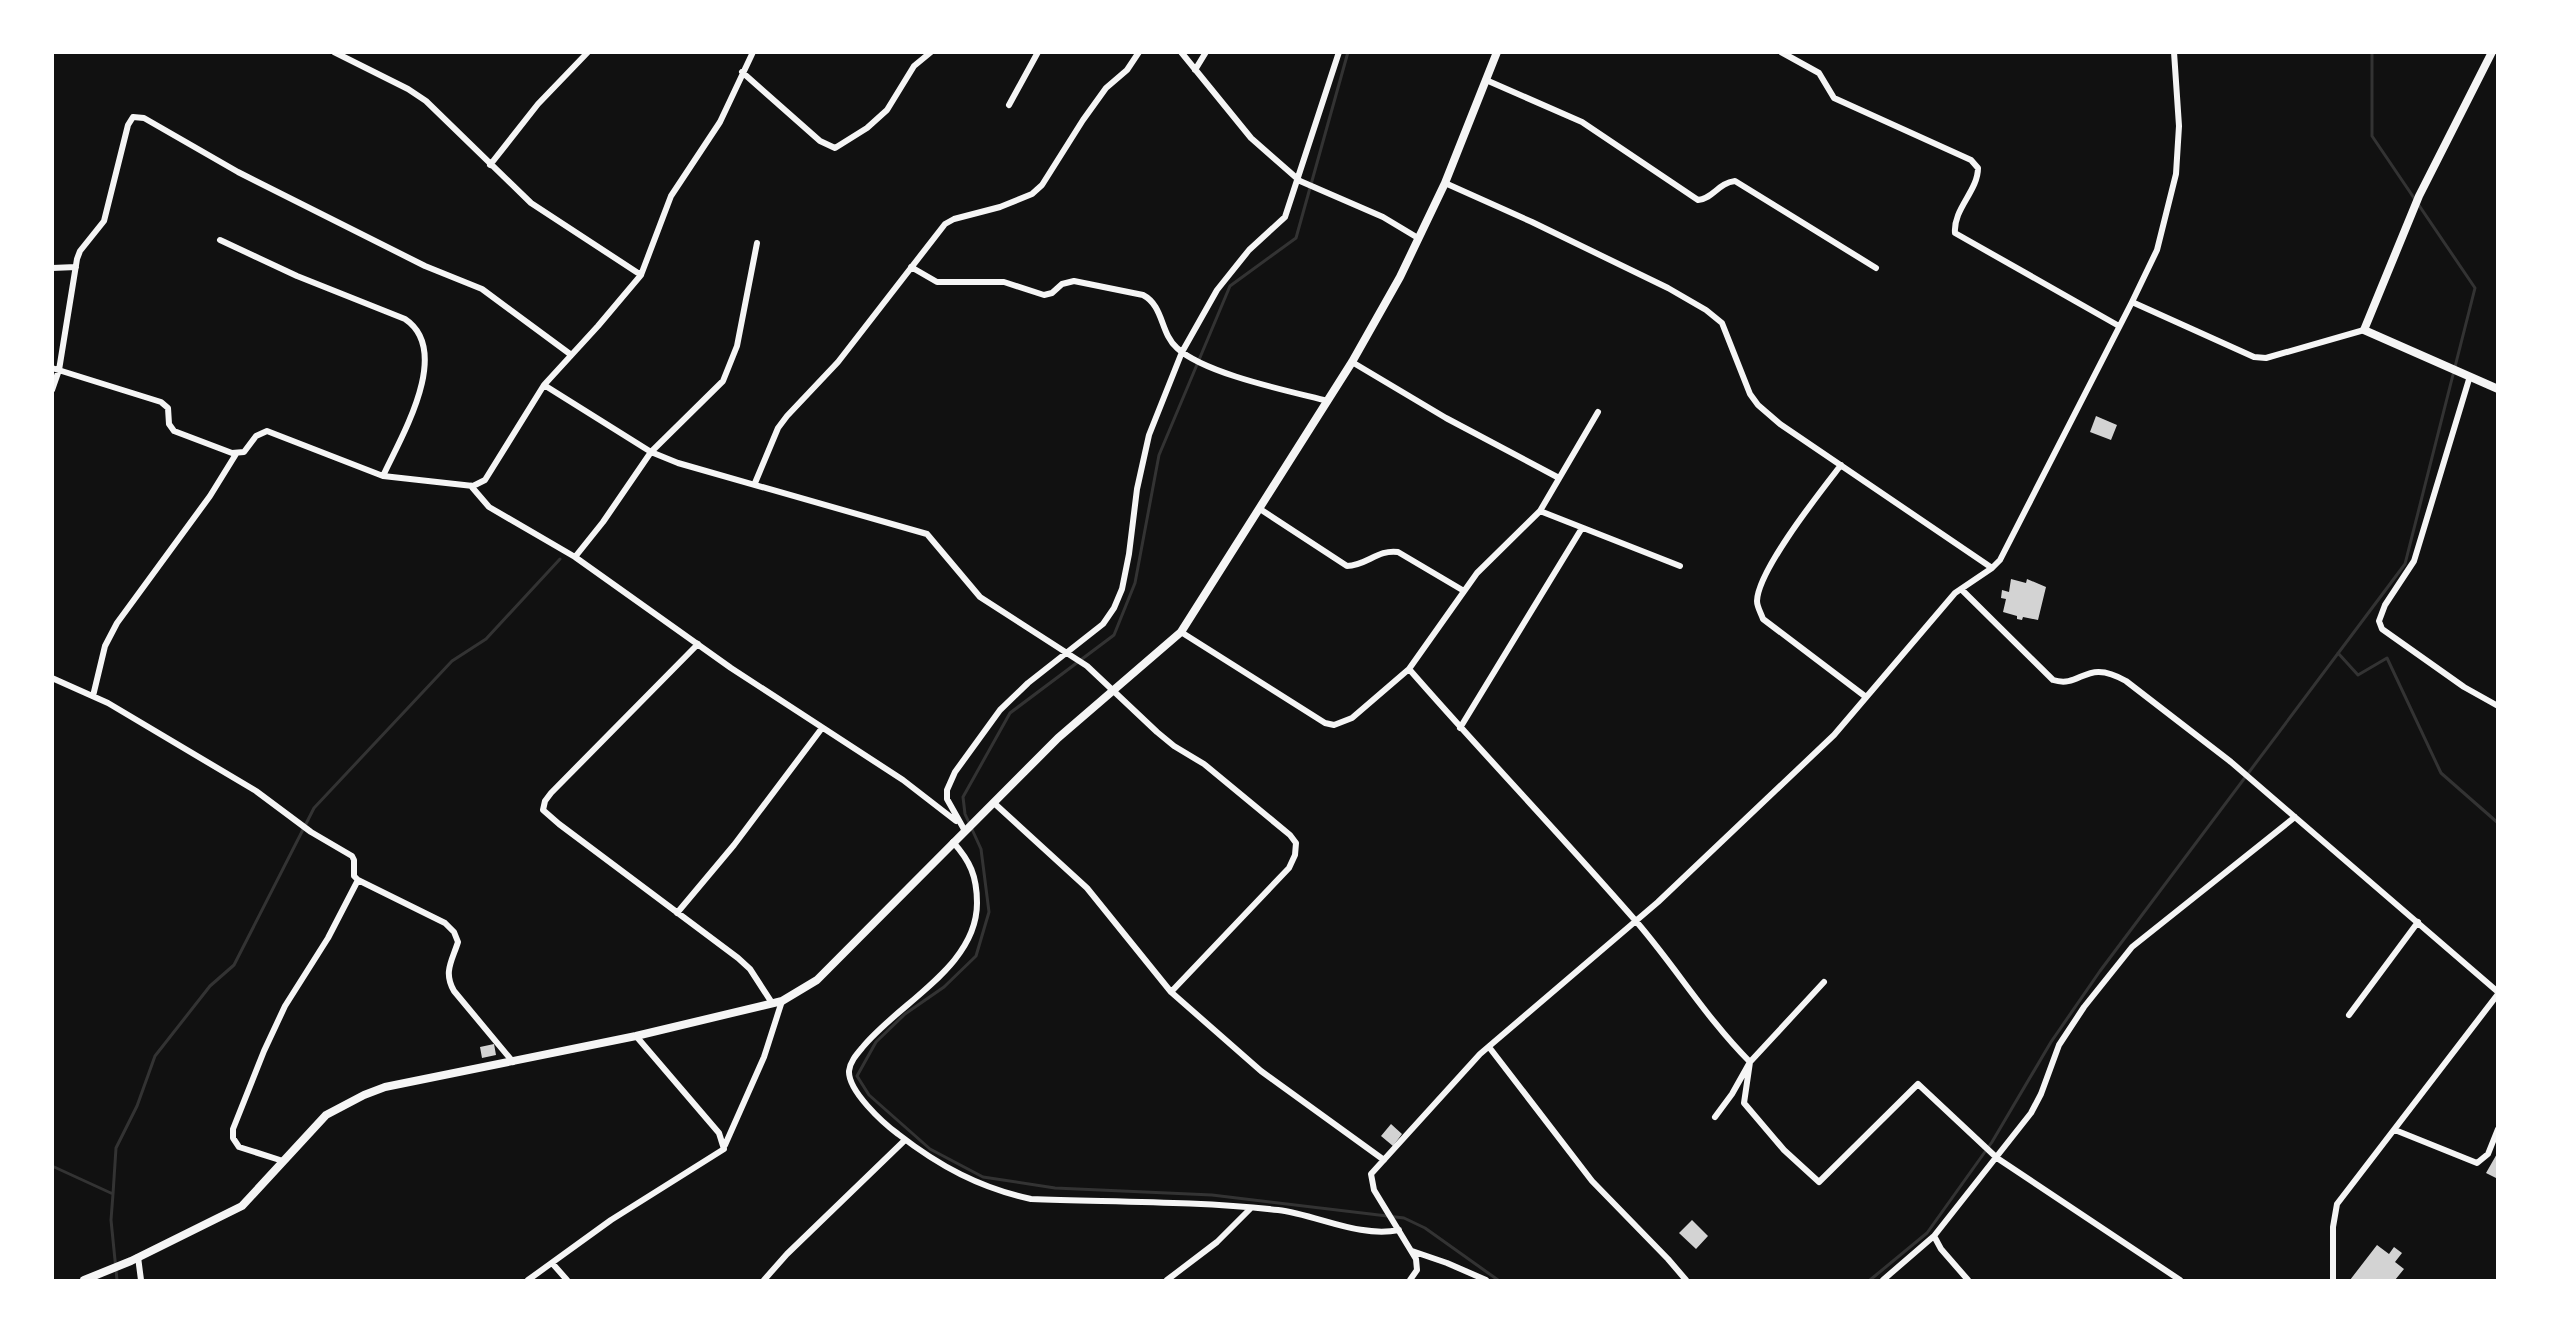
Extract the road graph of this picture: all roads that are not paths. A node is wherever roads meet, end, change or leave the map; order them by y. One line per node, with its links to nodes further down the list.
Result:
1 (334, 52): 18 (street)
2 (588, 52): 18 (street)
3 (753, 52): 15 (street)
4 (931, 52): 15 (street)
5 (1038, 52): 17 (street)
6 (1139, 52): 25 (street)
7 (1181, 52): 14 (street)
8 (1206, 52): 14 (street)
9 (1339, 52): 19 (street)
10 (1497, 52): 16 (street)
11 (1781, 52): 30 (street)
12 (2174, 52): 29 (street)
13 (2492, 52): 31 (street)
14 (1195, 70): 19 (street)
15 (742, 72): 28 (street)
16 (1486, 80): 20 (street); 27 (street)
17 (1009, 105)
18 (490, 165): 28 (street)
19 (1298, 179): 21 (street); 32 (street)
20 (1444, 183): 21 (street); 44 (street)
21 (1418, 238): 34 (street)
22 (220, 240): 45 (street)
23 (756, 243): 42 (street)
24 (76, 267): 26 (street); 33 (street); 35 (street)
25 (911, 267): 32 (street); 47 (street)
26 (52, 268)
27 (1876, 268)
28 (641, 275): 33 (street)
29 (2132, 302): 30 (street); 31 (street)
30 (2120, 326): 54 (street)
31 (2364, 330): 36 (street)
32 (1184, 353): 40 (street); 59 (street)
33 (570, 354): 37 (street)
34 (1352, 362): 40 (street); 46 (street)
35 (56, 369): 39 (street); 43 (street)
36 (2468, 376): 38 (street); 65 (street)
37 (544, 384): 42 (street); 48 (street)
38 (2498, 388)
39 (52, 390)
40 (1328, 401): 49 (street)
41 (1598, 412): 46 (street)
42 (651, 452): 47 (street); 52 (street)
43 (236, 454): 45 (street); 63 (street)
44 (1841, 465): 54 (street); 64 (street)
45 (383, 476): 48 (street)
46 (1559, 478): 50 (street)
47 (755, 483): 59 (street)
48 (471, 486): 52 (street)
49 (1260, 509): 56 (street); 57 (street)
50 (1540, 511): 51 (street); 56 (street)
51 (1582, 528): 53 (street); 67 (street)
52 (575, 557): 58 (street)
53 (1680, 566)
54 (1992, 568): 55 (street)
55 (1961, 589): 64 (street); 69 (street)
56 (1464, 591): 60 (street)
57 (1181, 632): 60 (street); 62 (street)
58 (698, 644): 66 (street); 74 (street)
59 (1070, 654): 62 (street); 70 (street)
60 (1409, 669): 67 (street)
61 (52, 678): 63 (street)
62 (1114, 690): 68 (street); 78 (street)
63 (93, 696): 73 (street)
64 (1866, 697): 75 (street)
65 (2498, 706)
66 (822, 728): 70 (street); 74 (street)
67 (1460, 728): 75 (street)
68 (994, 803): 71 (street); 78 (street)
69 (2295, 817): 76 (street); 92 (street)
70 (958, 822): 71 (street)
71 (966, 830): 72 (street)
72 (952, 842): 80 (street); 90 (street)
73 (358, 880): 85 (street); 94 (street)
74 (677, 913): 81 (street)
75 (1636, 921): 84 (street); 86 (street)
76 (2418, 922): 79 (street); 82 (street)
77 (1824, 982): 86 (street)
78 (1171, 992): 93 (street)
79 (2498, 993): 89 (street)
80 (783, 1001): 81 (street); 91 (street)
81 (772, 1003): 83 (street)
82 (2349, 1015)
83 (636, 1036): 85 (street); 91 (street)
84 (1489, 1047): 93 (street); 110 (street)
85 (513, 1062): 94 (street)
86 (1750, 1062): 87 (street); 92 (street)
87 (1715, 1118)
88 (2498, 1129): 89 (street)
89 (2395, 1130): 114 (street)
90 (906, 1140): 95 (street); 106 (street)
91 (724, 1146): 100 (street)
92 (1997, 1158): 97 (street); 113 (street)
93 (1384, 1160): 96 (street)
94 (283, 1161): 99 (street)
95 (1251, 1208): 96 (street); 107 (street)
96 (1398, 1227): 98 (street)
97 (1934, 1236): 111 (street); 112 (street)
98 (1412, 1251): 101 (street); 109 (street)
99 (135, 1259): 102 (street); 103 (street)
100 (552, 1263): 104 (street); 105 (street)
101 (1412, 1278): 108 (street)
102 (87, 1279)
103 (141, 1281)
104 (528, 1281)
105 (567, 1281)
106 (764, 1281)
107 (1167, 1281)
108 (1420, 1281)
109 (1486, 1281)
110 (1686, 1281)
111 (1883, 1281)
112 (1968, 1281)
113 (2180, 1281)
114 (2333, 1281)

